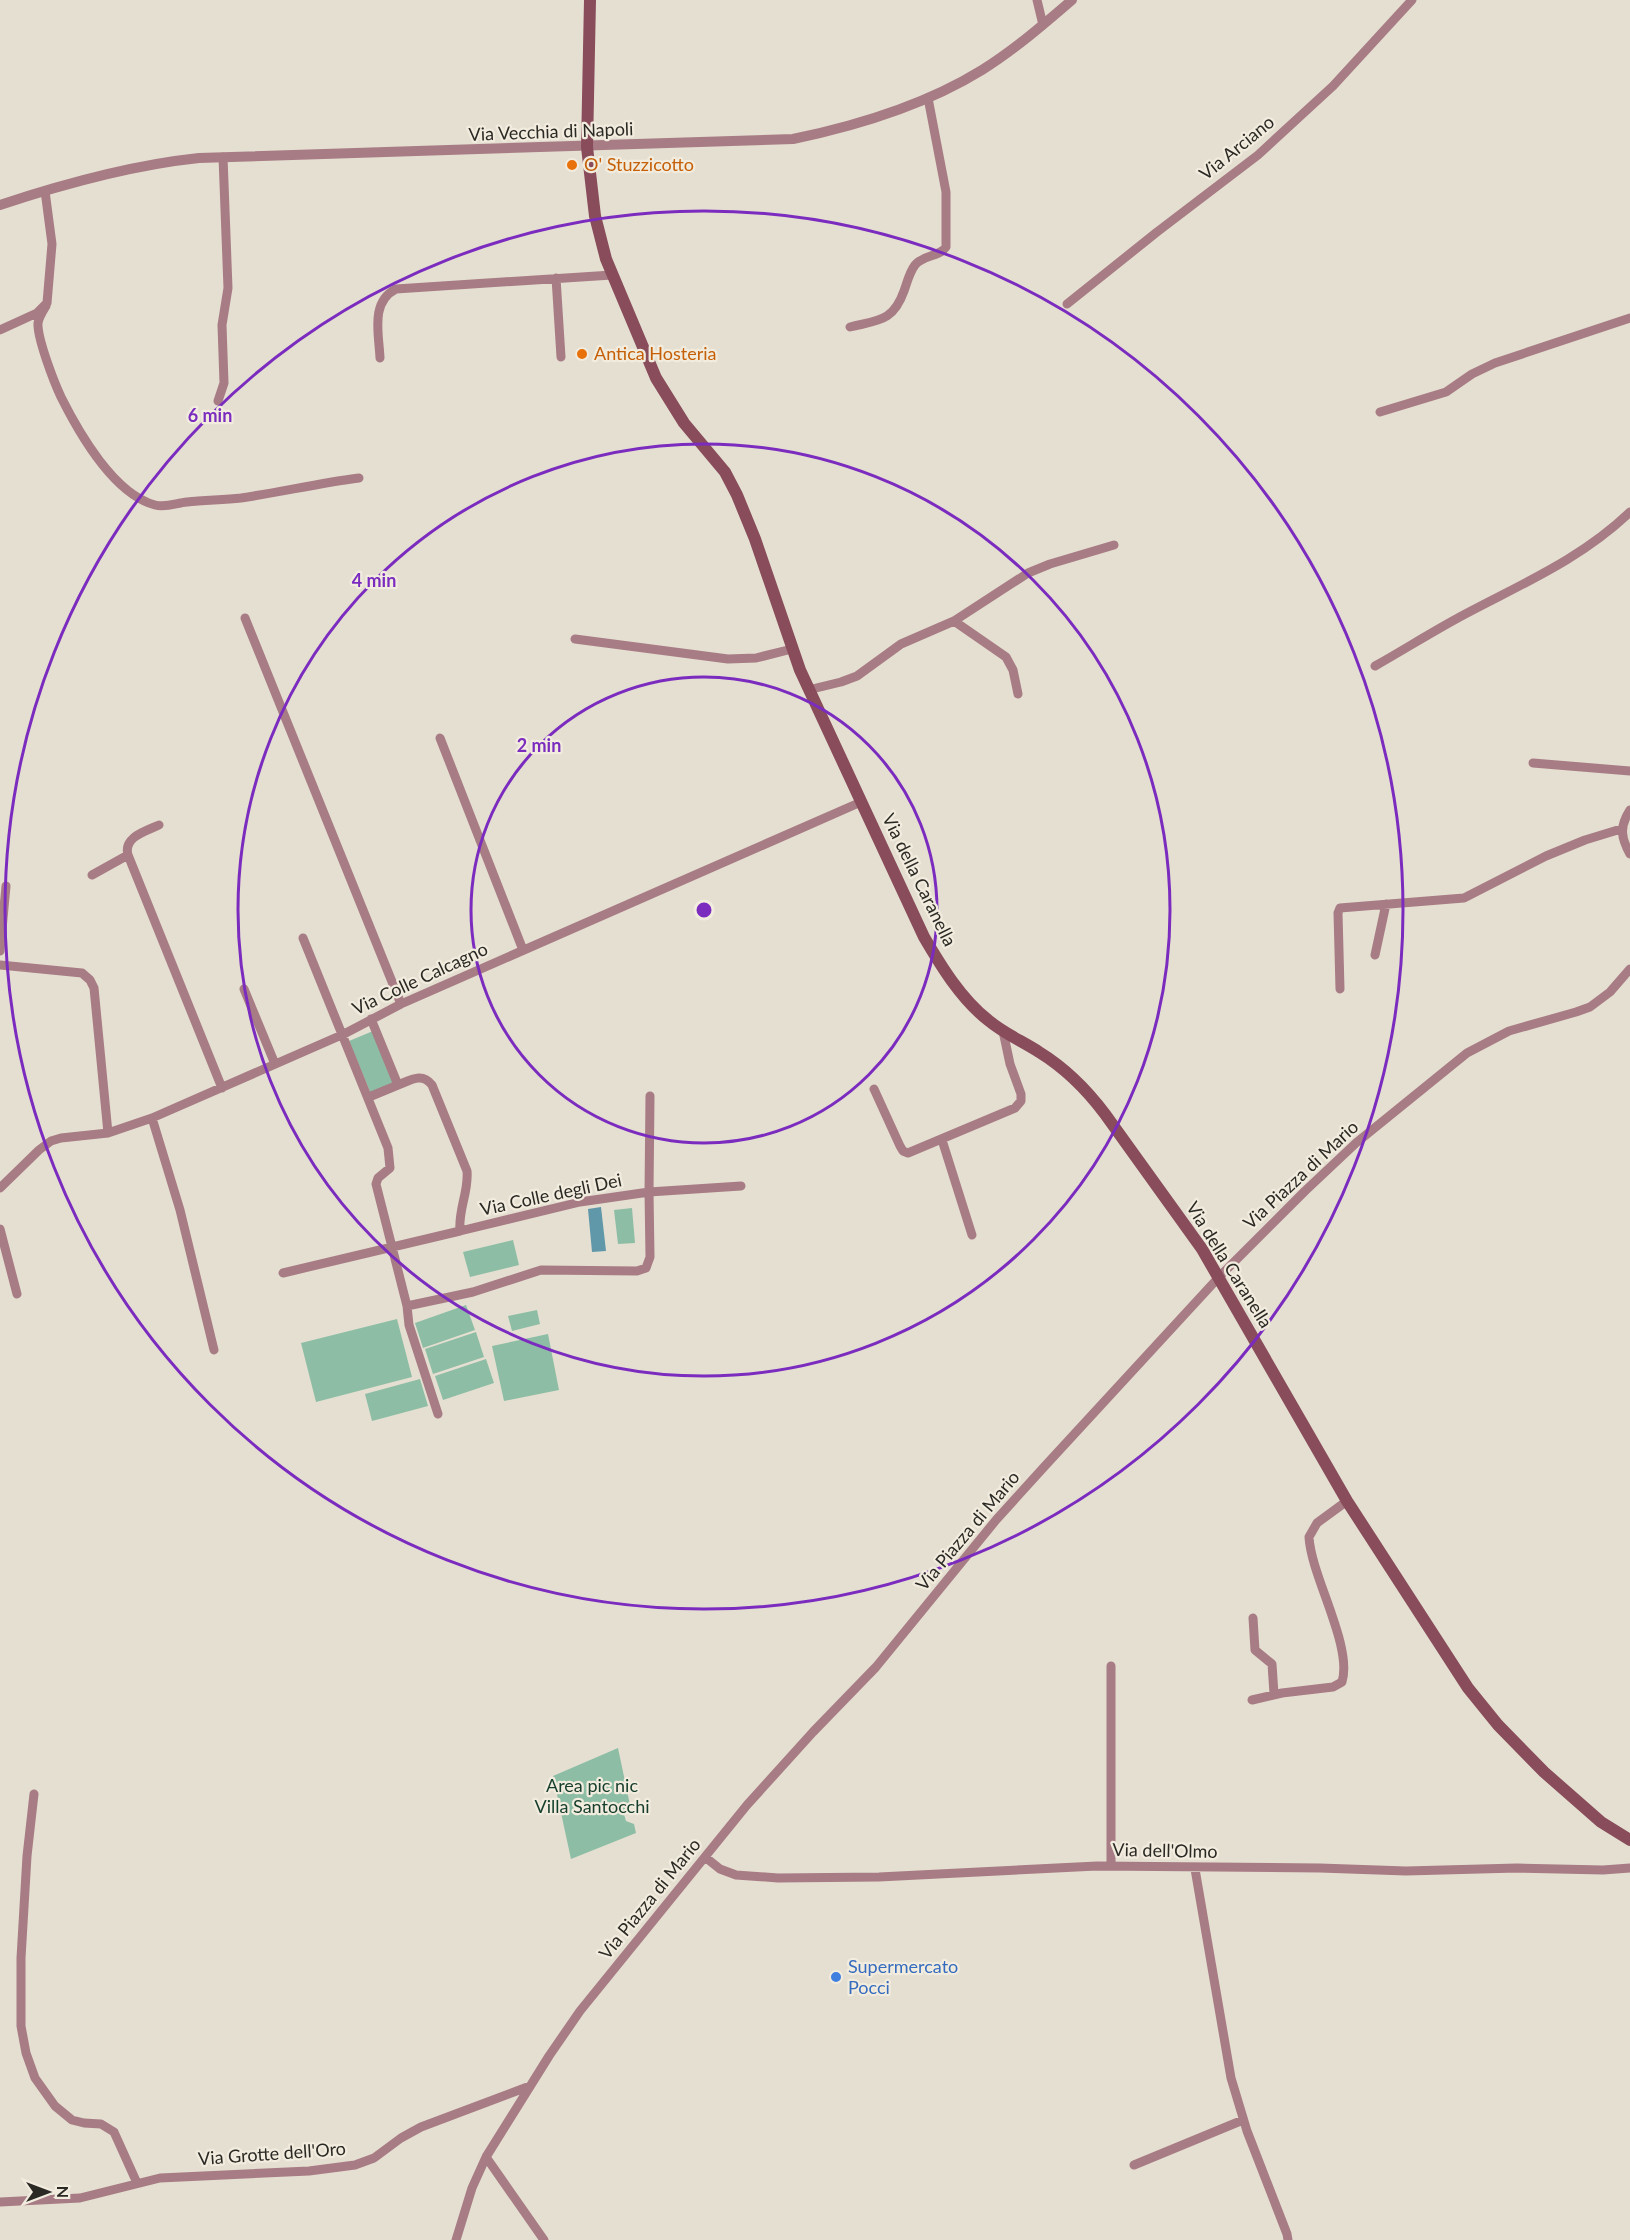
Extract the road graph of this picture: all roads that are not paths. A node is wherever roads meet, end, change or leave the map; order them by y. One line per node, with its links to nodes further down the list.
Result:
1 (590, 0): 7 (main road, Via della Caranella)
2 (1036, 0): 5 (street)
3 (1072, 0): 5 (street, Via Vecchia di Napoli)
4 (1412, 0): 13 (street, Via Arciano)
5 (1043, 25): 6 (street, Via Vecchia di Napoli)
6 (927, 98): 7 (street, Via Vecchia di Napoli); 16 (street)
7 (587, 147): 8 (street, Via Vecchia di Napoli); 11 (main road, Via della Caranella)
8 (223, 157): 9 (street, Via Vecchia di Napoli); 20 (street)
9 (45, 191): 10 (street, Via Vecchia di Napoli); 14 (street)
10 (0, 205)
11 (612, 275): 12 (street); 28 (main road, Via della Caranella)
12 (556, 278): 18 (street); 19 (street)
13 (1066, 304)
14 (46, 306): 17 (street); 22 (street)
15 (1630, 318): 21 (street)
16 (850, 327)
17 (0, 330)
18 (561, 357)
19 (380, 358)
20 (218, 401)
21 (1380, 412)
22 (359, 478)
23 (1630, 512): 29 (street)
24 (1114, 545): 26 (street)
25 (245, 618): 52 (street)
26 (954, 621): 30 (street); 31 (street)
27 (575, 639): 28 (street)
28 (792, 649): 30 (main road, Via della Caranella)
29 (1375, 666)
30 (808, 690): 35 (main road, Via della Caranella)
31 (1018, 694)
32 (440, 738): 45 (street)
33 (1533, 763): 34 (street)
34 (1630, 771)
35 (861, 802): 45 (street, Via Colle Calcagno); 54 (main road, Via della Caranella)
36 (1630, 810): 38 (street)
37 (159, 825): 40 (street)
38 (1621, 829): 39 (street); 43 (street)
39 (1630, 854)
40 (128, 855): 41 (street); 58 (street)
41 (92, 875)
42 (6, 886): 46 (street)
43 (1386, 904): 47 (street); 51 (street)
44 (303, 938): 55 (street)
45 (523, 950): 52 (street, Via Colle Calcagno)
46 (0, 951)
47 (1375, 955)
48 (0, 965): 63 (street)
49 (1630, 969): 73 (street, Via Piazza di Mario)
50 (244, 989): 56 (street)
51 (1340, 989)
52 (401, 1004): 53 (street, Via Colle Calcagno)
53 (371, 1019): 55 (street, Via Colle Calcagno); 57 (street)
54 (1003, 1031): 64 (street); 73 (main road, Via della Caranella)
55 (344, 1034): 56 (street, Via Colle Calcagno); 61 (street)
56 (275, 1065): 58 (street, Via Colle Calcagno)
57 (398, 1085): 61 (street, Via Colle degli Dei); 69 (street, Via Colle degli Dei)
58 (222, 1088): 62 (street, Via Colle Calcagno)
59 (874, 1089): 64 (street)
60 (650, 1096): 67 (street, Via Colle degli Dei)
61 (369, 1097): 71 (street)
62 (152, 1119): 63 (street, Via Colle Calcagno); 76 (street)
63 (108, 1133): 65 (street, Via Colle Calcagno)
64 (942, 1140): 70 (street)
65 (1, 1186)
66 (741, 1186): 67 (street, Via Colle degli Dei)
67 (649, 1192): 69 (street, Via Colle degli Dei); 75 (street, Via Colle degli Dei)
68 (0, 1229): 74 (street)
69 (460, 1231): 71 (street, Via Colle degli Dei)
70 (972, 1235)
71 (393, 1248): 72 (street, Via Colle degli Dei); 75 (street)
72 (283, 1274)
73 (1219, 1277): 78 (main road, Via della Caranella); 85 (street, Via Piazza di Mario)
74 (17, 1294)
75 (408, 1306): 77 (street)
76 (214, 1350)
77 (438, 1414)
78 (1347, 1502): 81 (street); 84 (main road, Via della Caranella)
79 (1253, 1618): 81 (street)
80 (1111, 1666): 86 (street)
81 (1274, 1694): 82 (street)
82 (1252, 1700)
83 (34, 1794): 93 (street)
84 (1630, 1840)
85 (705, 1857): 86 (street, Via dell'Olmo); 89 (street, Via Piazza di Mario)
86 (1111, 1866): 88 (street, Via dell'Olmo)
87 (1630, 1868): 88 (street, Via dell'Olmo)
88 (1195, 1869): 90 (street)
89 (530, 2086): 91 (street, Via Piazza di Mario); 93 (street, Via Grotte dell'Oro)
90 (1243, 2120): 92 (street); 97 (street)
91 (486, 2157): 95 (street, Via Piazza di Mario); 96 (street)
92 (1134, 2165)
93 (137, 2183): 94 (street, Via Grotte dell'Oro)
94 (0, 2202)
95 (456, 2240)
96 (544, 2240)
97 (1288, 2240)

